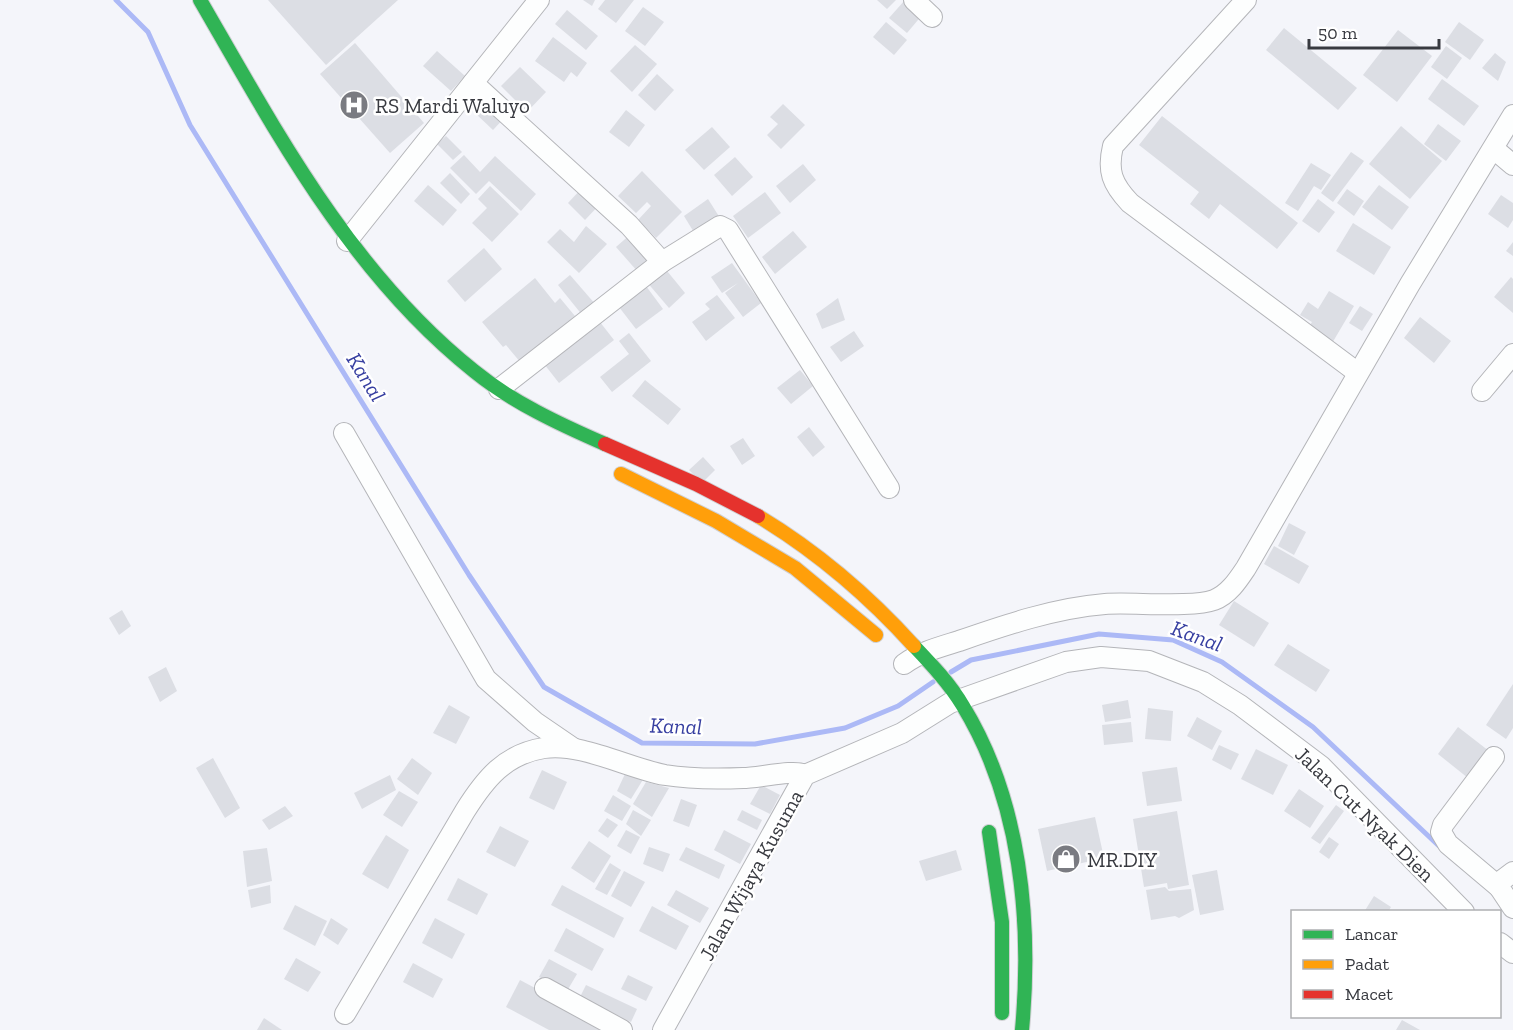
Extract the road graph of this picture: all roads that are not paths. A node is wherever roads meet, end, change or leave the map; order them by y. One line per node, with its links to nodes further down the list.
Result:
1 (200, 0): 10 (highway)
2 (539, 0): 6 (street)
3 (915, 0): 5 (street)
4 (1244, 1): 13 (street)
5 (932, 17)
6 (473, 83): 10 (street); 11 (street)
7 (1513, 115): 8 (street)
8 (1494, 149): 9 (street); 13 (street)
9 (1513, 165)
10 (348, 241): 14 (highway)
11 (662, 262): 14 (street); 18 (street)
12 (1513, 354): 15 (street)
13 (1358, 373): 20 (street)
14 (499, 389): 20 (highway)
15 (1482, 391)
16 (344, 433): 23 (street)
17 (612, 470): 19 (highway)
18 (889, 488)
19 (884, 641)
20 (928, 660): 21 (street); 22 (highway)
21 (904, 664)
22 (954, 692): 25 (street, Jalan Wijaya Kusuma); 30 (street, Jalan Cut Nyak Dien); 36 (highway)
23 (573, 748): 25 (street); 32 (street)
24 (1494, 757): 28 (street)
25 (805, 776): 34 (street, Jalan Wijaya Kusuma)
26 (984, 813): 35 (highway)
27 (1513, 872): 28 (street)
28 (1499, 887): 29 (street)
29 (1513, 908)
30 (1462, 910)
31 (545, 988): 33 (street)
32 (345, 1014)
33 (622, 1030)
34 (663, 1030)
35 (1000, 1030)
36 (1022, 1030)

